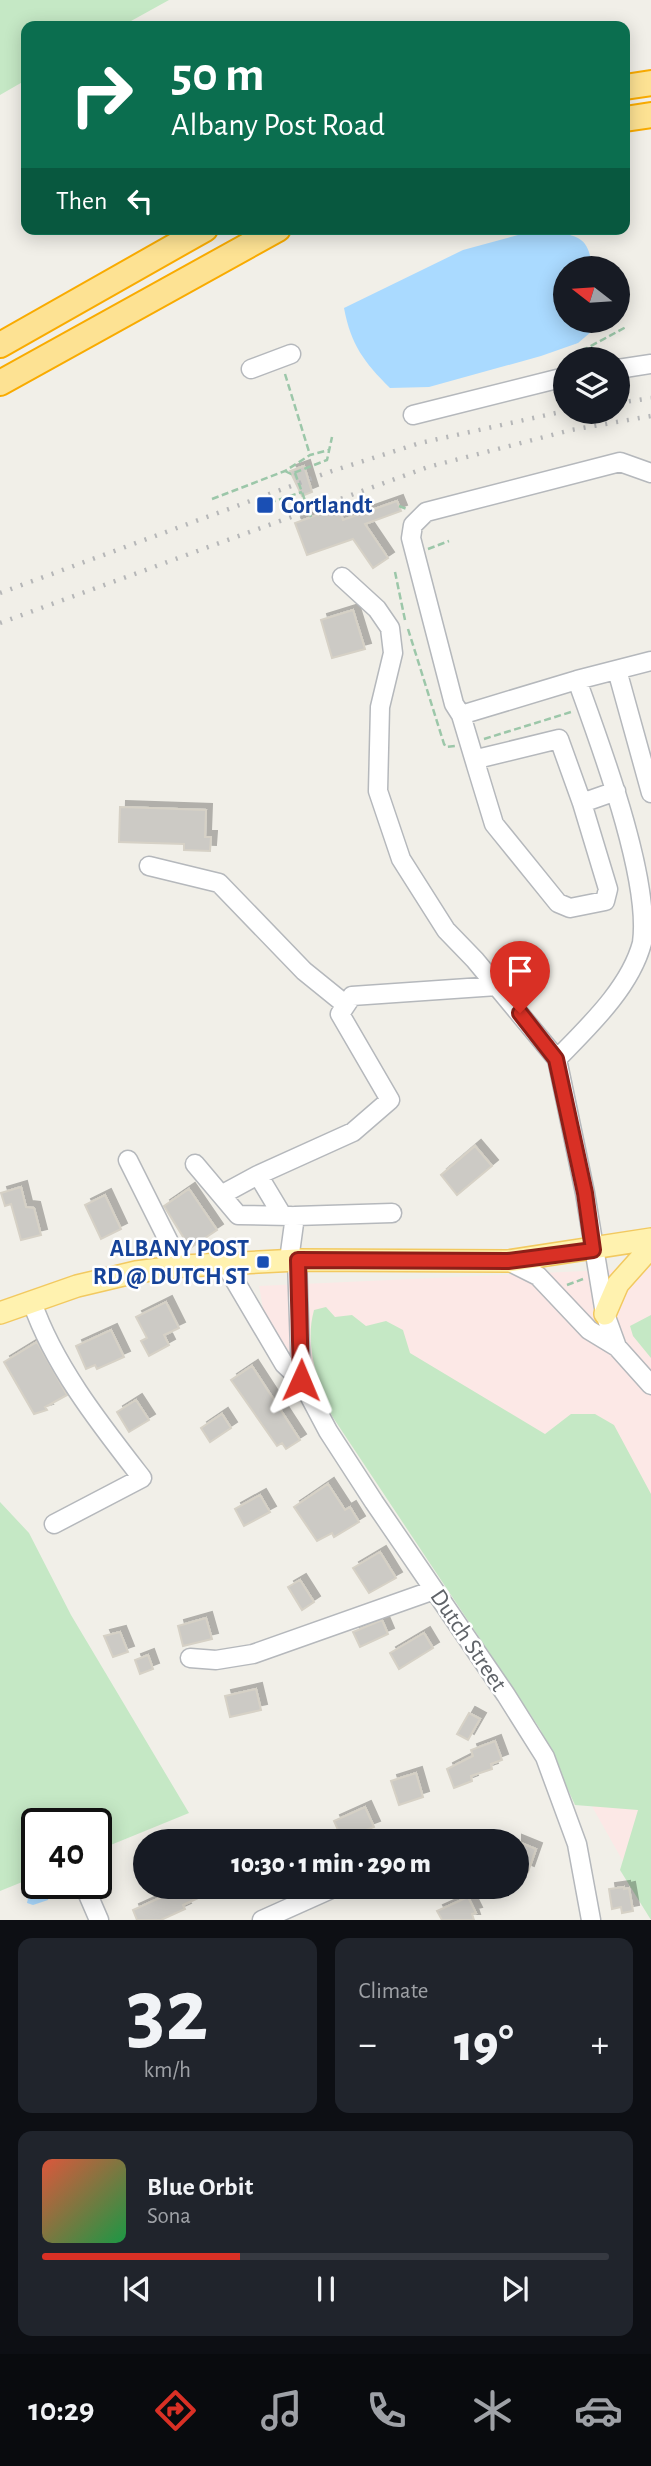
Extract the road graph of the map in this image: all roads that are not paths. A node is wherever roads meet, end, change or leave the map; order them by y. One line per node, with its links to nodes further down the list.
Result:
1 (651, 83): 2 (highway)
2 (630, 86)
3 (651, 114): 4 (highway)
4 (630, 118)
5 (194, 235): 7 (highway)
6 (267, 235): 13 (highway)
7 (0, 345)
8 (286, 360): 11 (street)
9 (651, 364): 10 (street)
10 (630, 367)
11 (251, 369)
12 (553, 375): 14 (street)
13 (0, 383)
14 (413, 415)
15 (649, 472): 20 (street)
16 (342, 577): 26 (street)
17 (651, 662): 18 (street)
18 (617, 670): 19 (street); 23 (street)
19 (578, 680): 20 (street); 22 (street)
20 (461, 715): 21 (street)
21 (476, 765): 24 (street); 24 (street)
22 (616, 791): 24 (street); 28 (street)
23 (651, 793)
24 (582, 803)
25 (149, 866): 27 (street)
26 (497, 986): 27 (street); 28 (street)
27 (346, 1005): 31 (street)
28 (556, 1059): 37 (street)
29 (128, 1160): 41 (street)
30 (195, 1164): 32 (street)
31 (258, 1175): 32 (street); 34 (street)
32 (221, 1195): 34 (street)
33 (392, 1213): 34 (street)
34 (289, 1215): 38 (street)
35 (651, 1239): 37 (main road)
36 (651, 1247): 44 (main road)
37 (593, 1250): 39 (main road); 44 (street)
38 (293, 1260): 39 (main road); 40 (main road); 46 (street)
39 (508, 1261): 45 (street)
40 (225, 1264): 41 (main road); 46 (street)
41 (181, 1266): 42 (main road)
42 (32, 1301): 43 (main road); 48 (street)
43 (0, 1313)
44 (605, 1314): 45 (street)
45 (617, 1347): 47 (street)
46 (301, 1380): 49 (street, Dutch Street)
47 (651, 1385)
48 (54, 1524)
49 (434, 1590): 50 (street); 55 (street, Dutch Street)
50 (190, 1658)
51 (90, 1899): 53 (street)
52 (309, 1899): 54 (street)
53 (99, 1920)
54 (262, 1920)
55 (591, 1920)

